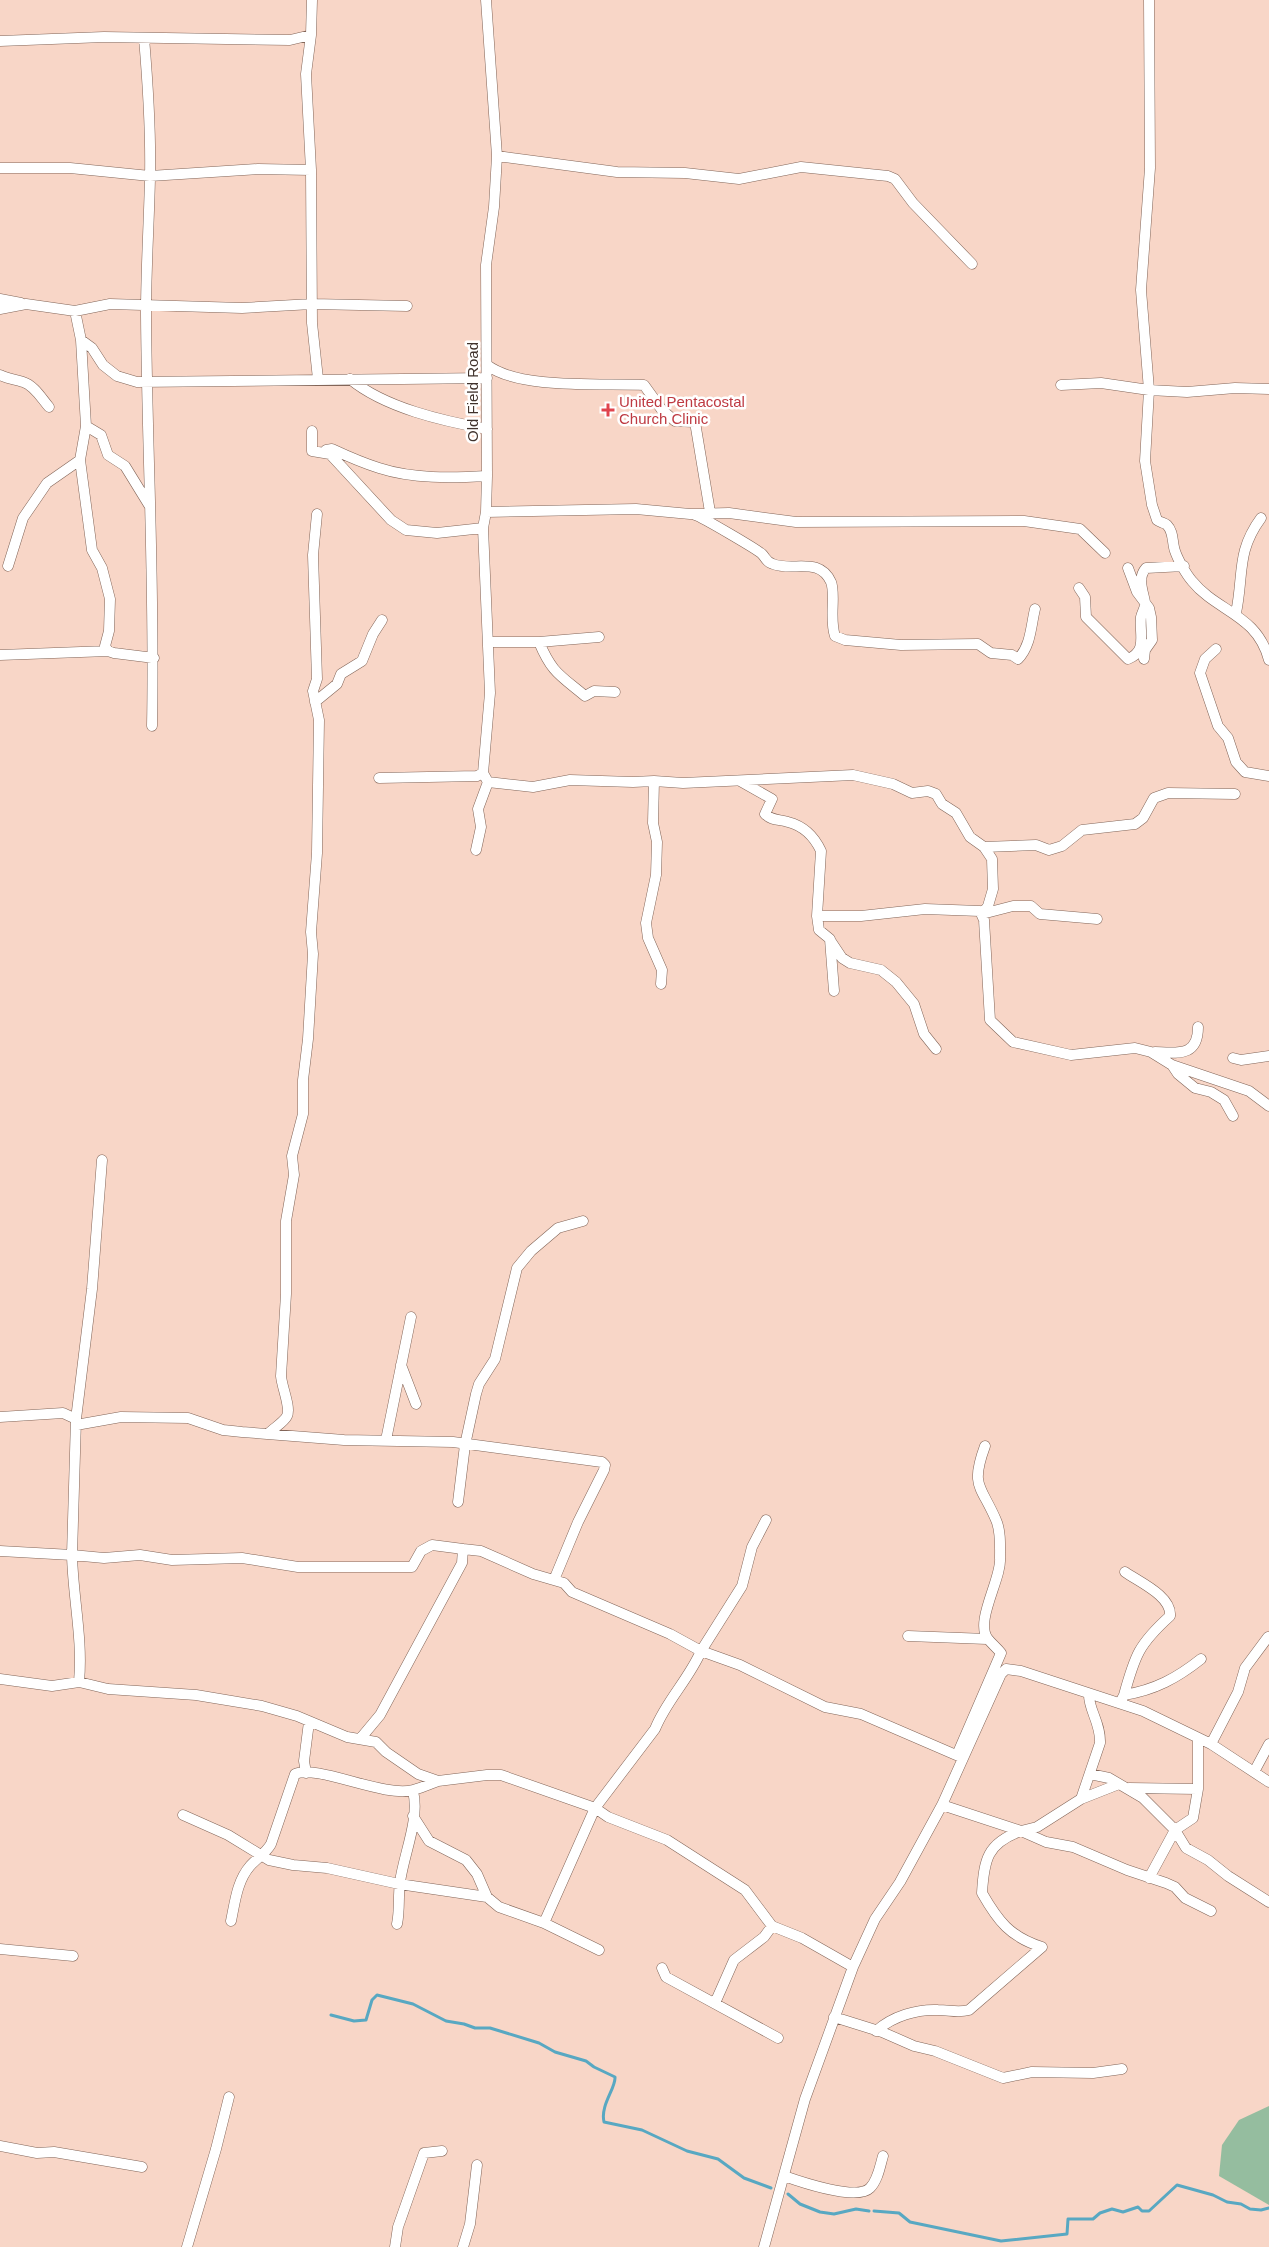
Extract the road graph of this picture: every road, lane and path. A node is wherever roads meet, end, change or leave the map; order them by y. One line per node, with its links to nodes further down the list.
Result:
1 (312, 0): 4 (street)
2 (486, 0): 7 (street, Old Field Road)
3 (1150, 0): 28 (street)
4 (311, 35): 5 (street); 9 (street)
5 (144, 38): 6 (street); 10 (street)
6 (0, 41)
7 (497, 156): 11 (street); 20 (street, Old Field Road)
8 (0, 168): 10 (street)
9 (311, 170): 10 (street); 14 (street)
10 (150, 176): 15 (street)
11 (972, 264)
12 (0, 299): 13 (street)
13 (26, 304): 17 (street); 18 (street)
14 (312, 304): 15 (street); 16 (street); 23 (street)
15 (146, 305): 18 (street); 25 (street)
16 (407, 306)
17 (0, 309)
18 (75, 311): 19 (street)
19 (81, 340): 25 (street); 30 (street)
20 (487, 365): 22 (street, Old Field Road); 38 (street)
21 (0, 375): 29 (street)
22 (487, 378): 24 (street); 31 (street, Old Field Road)
23 (318, 379): 24 (street); 25 (street)
24 (350, 379): 31 (street)
25 (148, 382): 36 (street)
26 (1061, 384): 28 (street)
27 (1269, 389): 28 (street)
28 (1149, 390): 45 (street)
29 (49, 407)
30 (86, 426): 34 (street); 36 (street)
31 (487, 429): 35 (street, Old Field Road)
32 (312, 431): 33 (street)
33 (312, 451): 35 (street); 42 (street)
34 (80, 460): 44 (street); 57 (street)
35 (487, 476): 37 (street, Old Field Road)
36 (150, 505): 59 (street)
37 (486, 512): 40 (street); 42 (street, Old Field Road)
38 (710, 512): 40 (street); 43 (street)
39 (317, 514): 63 (street)
40 (690, 514): 49 (street)
41 (1261, 518): 50 (street)
42 (482, 528): 53 (street, Old Field Road)
43 (1104, 553)
44 (8, 566)
45 (1184, 566): 48 (street); 50 (street)
46 (1128, 568): 48 (street)
47 (1079, 588): 48 (street)
48 (1146, 604): 60 (street)
49 (1035, 609)
50 (1236, 613): 55 (street)
51 (382, 620): 63 (street)
52 (599, 638): 54 (street)
53 (489, 642): 54 (street); 67 (street, Old Field Road)
54 (539, 642): 62 (street)
55 (1267, 647): 61 (street)
56 (1216, 648): 65 (street)
57 (108, 651): 58 (street); 59 (street)
58 (0, 655)
59 (154, 658): 64 (street)
60 (1144, 659)
61 (1269, 660)
62 (615, 692)
63 (315, 702): 94 (street)
64 (152, 726)
65 (1269, 776)
66 (379, 778): 67 (street)
67 (485, 778): 68 (street); 72 (street, Old Field Road)
68 (654, 780): 69 (street); 77 (street)
69 (740, 781): 71 (street); 74 (street)
70 (1235, 794): 71 (street)
71 (984, 847): 73 (street)
72 (476, 850)
73 (982, 914): 74 (street); 75 (street); 81 (street)
74 (817, 916): 76 (street)
75 (1097, 919)
76 (830, 939): 78 (street); 80 (street)
77 (661, 984)
78 (834, 991)
79 (1198, 1027): 81 (street)
80 (936, 1049)
81 (1151, 1052): 84 (street)
82 (1269, 1056): 83 (street)
83 (1233, 1058)
84 (1172, 1065): 85 (street); 86 (street)
85 (1269, 1106)
86 (1233, 1116)
87 (102, 1160): 93 (street)
88 (583, 1221): 96 (street)
89 (411, 1317): 90 (street)
90 (401, 1365): 91 (street); 95 (street)
91 (416, 1404)
92 (0, 1417): 93 (street)
93 (76, 1422): 94 (street); 102 (street)
94 (269, 1433): 95 (street)
95 (386, 1440): 96 (street)
96 (465, 1445): 98 (street); 104 (street)
97 (985, 1446): 107 (street)
98 (458, 1502)
99 (766, 1520): 108 (street)
100 (463, 1549): 102 (street); 104 (street); 116 (street)
101 (0, 1551): 102 (street)
102 (72, 1555): 111 (street)
103 (1125, 1572): 113 (street)
104 (554, 1580): 108 (street)
105 (908, 1636): 107 (street)
106 (1268, 1637): 117 (street)
107 (987, 1639): 119 (street)
108 (701, 1651): 119 (street); 130 (street)
109 (1201, 1659): 113 (street)
110 (0, 1679): 111 (street)
111 (79, 1682): 114 (street)
112 (1089, 1694): 113 (street); 119 (street); 122 (street)
113 (1122, 1698): 115 (street)
114 (309, 1722): 116 (street); 121 (street)
115 (1198, 1738): 117 (street); 126 (street)
116 (360, 1739): 123 (street)
117 (1211, 1744): 120 (street)
118 (1269, 1744): 120 (street)
119 (960, 1756): 129 (street)
120 (1254, 1772): 124 (street)
121 (306, 1773): 127 (street); 135 (street)
122 (1090, 1774): 125 (street); 128 (street)
123 (438, 1781): 127 (street); 130 (street)
124 (1269, 1782)
125 (1124, 1786): 126 (street); 128 (street); 133 (street)
126 (1198, 1789): 133 (street)
127 (413, 1790): 132 (street)
128 (1080, 1799): 134 (street)
129 (942, 1805): 134 (street); 148 (street)
130 (595, 1808): 142 (street); 144 (street)
131 (183, 1815): 135 (street)
132 (413, 1816): 137 (street); 138 (street)
133 (1175, 1830): 136 (street); 139 (street)
134 (1021, 1831): 136 (street); 152 (street)
135 (259, 1856): 137 (street); 141 (street)
136 (1149, 1878): 140 (street)
137 (399, 1884): 138 (street); 143 (street)
138 (487, 1897): 142 (street)
139 (1269, 1902)
140 (1211, 1911)
141 (230, 1921)
142 (544, 1923): 146 (street)
143 (397, 1924)
144 (772, 1926): 148 (street); 150 (street)
145 (0, 1949): 147 (street)
146 (599, 1950)
147 (73, 1956)
148 (854, 1967): 151 (street)
149 (662, 1968): 150 (street)
150 (716, 2003): 153 (street)
151 (834, 2017): 152 (street); 161 (street)
152 (876, 2031): 154 (street)
153 (778, 2038)
154 (1122, 2068)
155 (229, 2097): 162 (street)
156 (0, 2146): 160 (street)
157 (442, 2151): 163 (street)
158 (883, 2156): 161 (street)
159 (477, 2165): 164 (street)
160 (142, 2167)
161 (784, 2176): 165 (street)
162 (187, 2247)
163 (395, 2247)
164 (462, 2247)
165 (764, 2247)

